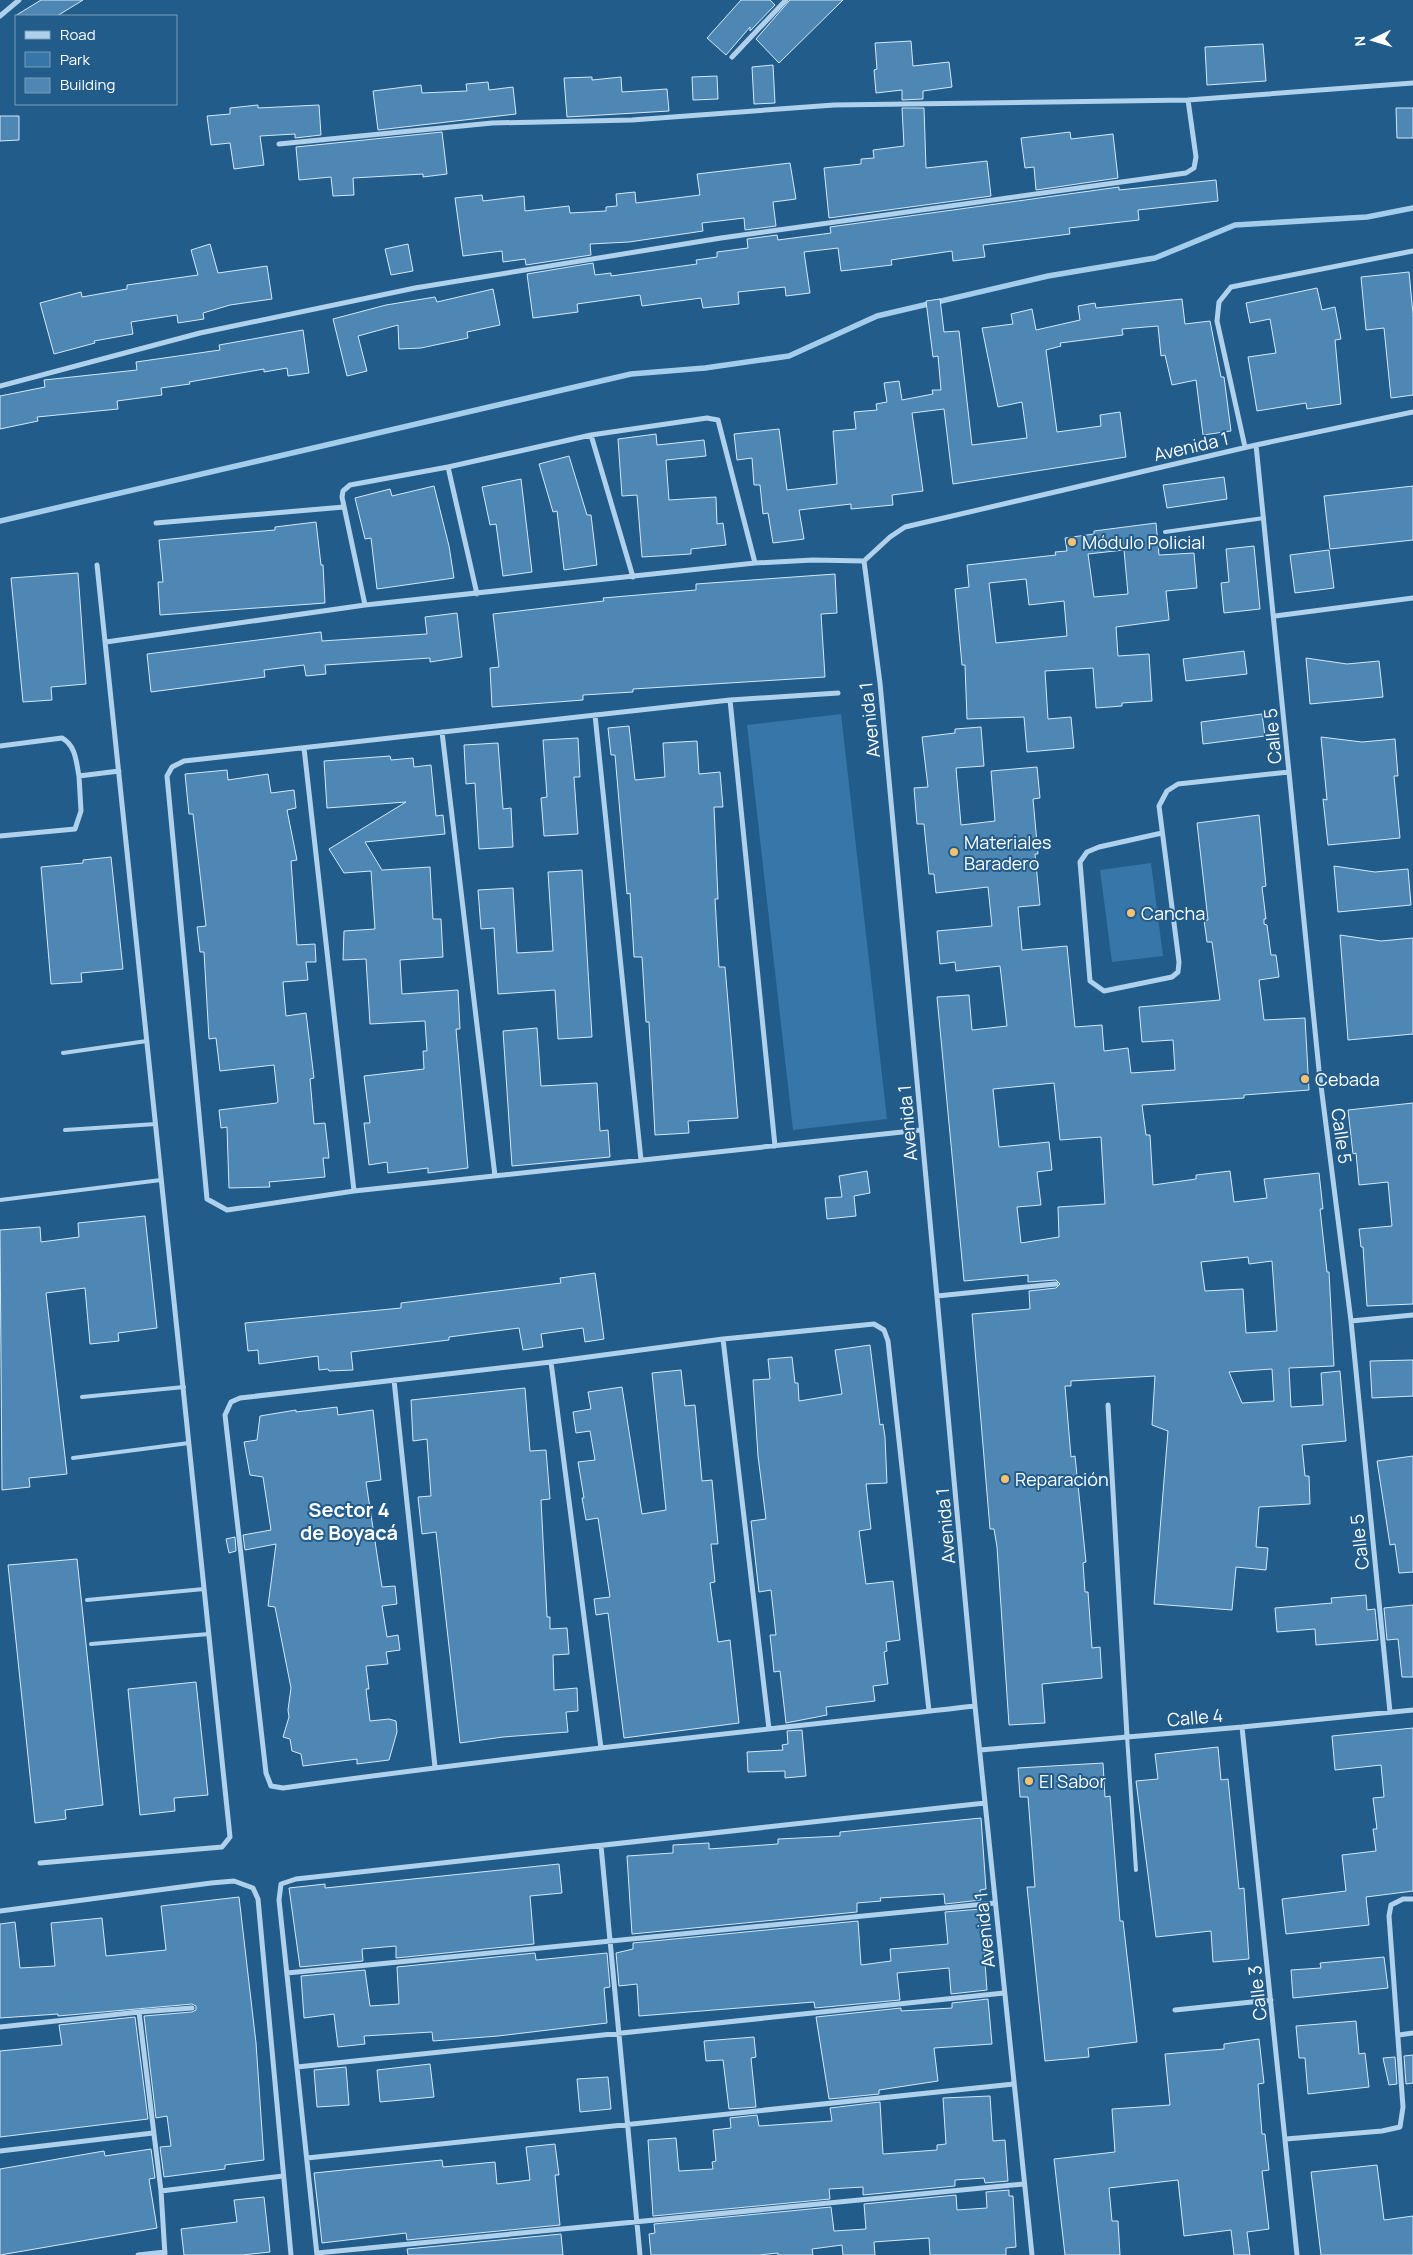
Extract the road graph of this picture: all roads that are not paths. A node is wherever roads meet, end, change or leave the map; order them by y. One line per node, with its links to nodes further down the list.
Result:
1 (19, 0): 3 (street)
2 (786, 0): 4 (street)
3 (0, 16)
4 (732, 57)
5 (1413, 83): 6 (street)
6 (1188, 100): 7 (street); 9 (street)
7 (279, 144)
8 (1413, 251): 13 (street)
9 (0, 386)
10 (1413, 412): 12 (street, Avenida 1)
11 (591, 435): 14 (street); 20 (street); 22 (street)
12 (1256, 444): 13 (street, Avenida 1); 16 (street, Calle 5)
13 (1245, 447): 19 (street, Avenida 1)
14 (448, 467): 15 (street); 23 (street)
15 (344, 507): 17 (street); 25 (street)
16 (1264, 518): 18 (lane); 26 (street, Calle 5)
17 (156, 523)
18 (1166, 532)
19 (864, 561): 20 (street); 43 (street, Avenida 1)
20 (755, 563): 22 (street)
21 (97, 565): 27 (street)
22 (633, 577): 23 (street)
23 (477, 594): 25 (street)
24 (1413, 598): 26 (street)
25 (366, 605): 27 (street)
26 (1275, 616): 35 (street, Calle 5)
27 (106, 642): 34 (street)
28 (838, 693): 29 (street)
29 (730, 700): 30 (street); 44 (street)
30 (595, 715): 31 (street); 45 (street)
31 (442, 732): 33 (street); 46 (street)
32 (0, 746): 36 (street)
33 (304, 748): 48 (street); 48 (street)
34 (119, 771): 36 (street); 39 (street)
35 (1289, 772): 37 (street); 53 (street, Calle 5)
36 (79, 776): 38 (street)
37 (1162, 833): 37 (street)
38 (0, 836)
39 (147, 1041): 40 (lane); 41 (street)
40 (63, 1053)
41 (156, 1124): 42 (lane); 47 (street)
42 (65, 1130)
43 (921, 1130): 44 (street); 51 (street, Avenida 1)
44 (775, 1146): 45 (street)
45 (641, 1160): 46 (street)
46 (495, 1176): 48 (street)
47 (162, 1180): 49 (lane); 57 (street)
48 (354, 1191)
49 (0, 1200)
50 (1056, 1284): 51 (street)
51 (937, 1296): 66 (street, Avenida 1)
52 (1413, 1315): 53 (street)
53 (1351, 1321): 69 (street, Calle 5)
54 (723, 1339): 55 (street); 68 (street); 71 (street)
55 (551, 1362): 56 (street); 73 (street)
56 (394, 1380): 75 (street); 75 (street)
57 (184, 1387): 58 (lane); 60 (street)
58 (82, 1398)
59 (1108, 1405): 72 (street)
60 (189, 1443): 61 (lane); 62 (street)
61 (73, 1458)
62 (204, 1589): 63 (lane); 64 (street)
63 (87, 1600)
64 (209, 1634): 65 (lane); 78 (street)
65 (91, 1644)
66 (975, 1706): 68 (street); 74 (street, Avenida 1)
67 (1413, 1710): 69 (street, Calle 4)
68 (929, 1711): 71 (street)
69 (1390, 1712): 70 (street, Calle 4)
70 (1242, 1728): 72 (street, Calle 4); 86 (street, Calle 3)
71 (769, 1729): 73 (street)
72 (1127, 1736): 74 (street, Calle 4); 79 (lane)
73 (601, 1748): 75 (street)
74 (980, 1750): 76 (street, Avenida 1)
75 (435, 1767)
76 (985, 1802): 77 (street); 81 (street, Avenida 1)
77 (600, 1846): 83 (street); 84 (street)
78 (40, 1864)
79 (1136, 1870)
80 (1413, 1899): 93 (street)
81 (995, 1903): 83 (street); 85 (street, Avenida 1)
82 (0, 1911): 101 (street)
83 (610, 1942): 84 (street); 92 (street)
84 (286, 1973): 94 (street)
85 (1004, 1993): 92 (street); 95 (street, Avenida 1)
86 (1271, 2000): 88 (street); 98 (street, Calle 3)
87 (192, 2008): 89 (street)
88 (1175, 2010)
89 (139, 2012): 90 (street); 97 (street)
90 (0, 2027)
91 (1413, 2033): 93 (street)
92 (619, 2034): 94 (street); 96 (street)
93 (1399, 2035): 98 (street)
94 (297, 2067): 100 (street)
95 (1014, 2084): 96 (street); 102 (street, Avenida 1)
96 (628, 2124): 100 (street); 104 (street)
97 (152, 2134): 99 (street); 103 (street)
98 (1286, 2140): 111 (street, Calle 3)
99 (0, 2151)
100 (307, 2158): 106 (street)
101 (283, 2176): 103 (street); 108 (street)
102 (1024, 2184): 104 (street); 110 (street, Avenida 1)
103 (160, 2191): 105 (street)
104 (637, 2220): 106 (street); 109 (street)
105 (165, 2253): 107 (street)
106 (317, 2254)
107 (138, 2255)
108 (291, 2255)
109 (640, 2255)
110 (1032, 2255)
111 (1297, 2255)

